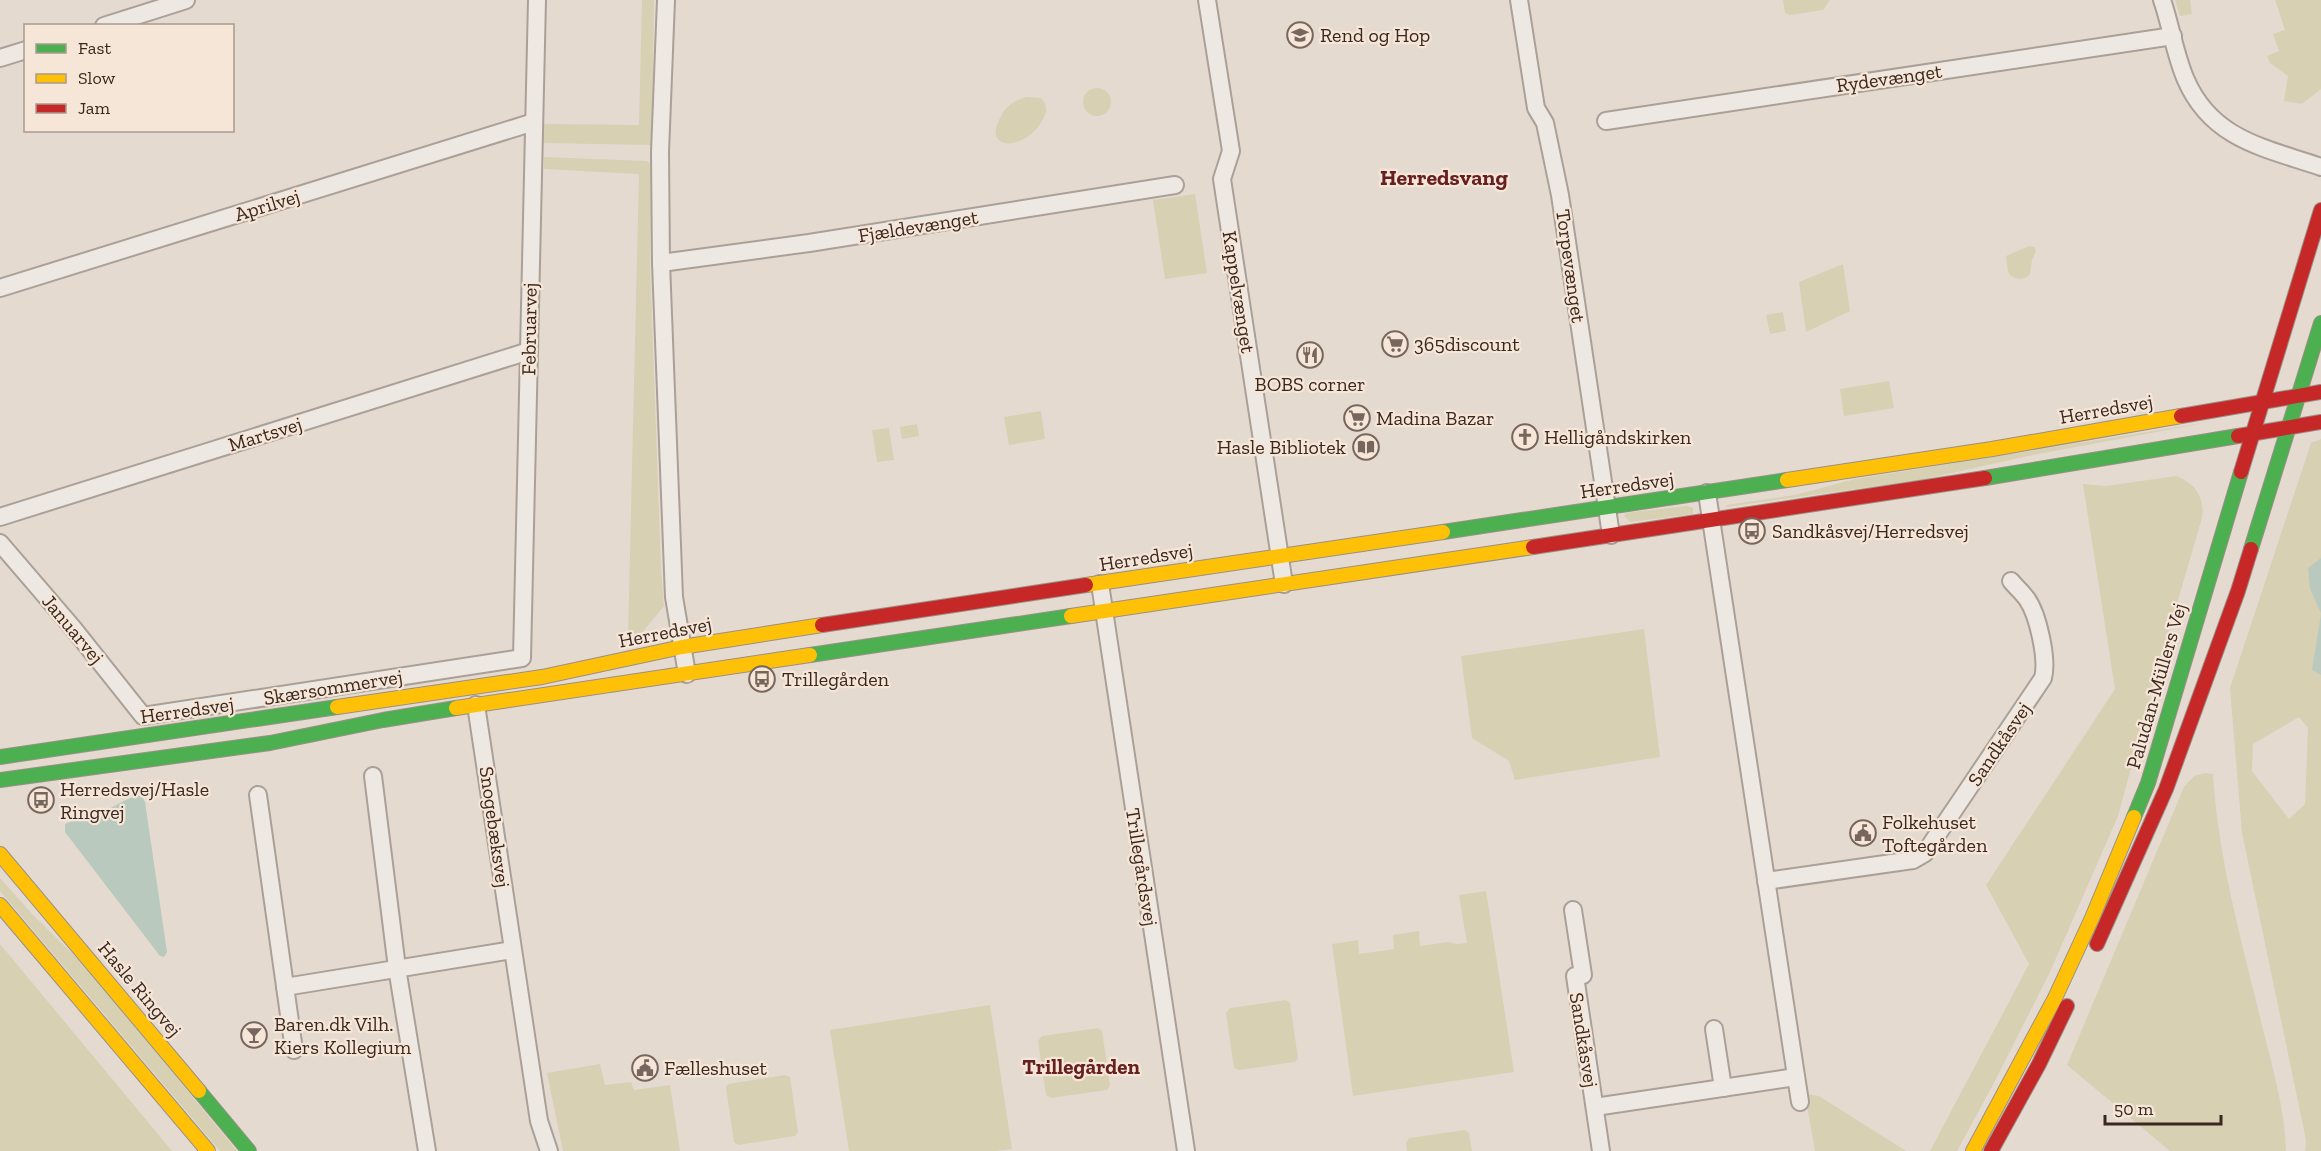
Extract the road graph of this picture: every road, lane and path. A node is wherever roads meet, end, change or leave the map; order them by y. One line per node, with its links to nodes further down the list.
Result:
1 (186, 0): 7 (street)
2 (537, 0): 12 (street, Februarvej)
3 (666, 0): 16 (street)
4 (1207, 0): 32 (street, Kappelvænget)
5 (1519, 0): 27 (street, Torpevænget)
6 (2162, 0): 8 (street)
7 (110, 24)
8 (2173, 36): 11 (street, Rydevænget); 13 (street)
9 (24, 51): 10 (street)
10 (0, 58)
11 (1606, 121)
12 (534, 122): 17 (street, Aprilvej); 19 (street, Februarvej)
13 (2321, 167)
14 (1174, 185): 16 (street, Fjældevænget)
15 (2321, 210): 22 (street, Paludan-Müllers Vej)
16 (661, 263): 37 (street)
17 (0, 288)
18 (2321, 323): 21 (street, Paludan-Müllers Vej)
19 (529, 351): 28 (street, Martsvej); 38 (street, Februarvej)
20 (2321, 392): 21 (street, Herredsvej)
21 (2299, 396): 22 (street, Herredsvej); 24 (street, Paludan-Müllers Vej)
22 (2262, 401): 25 (street, Paludan-Müllers Vej); 26 (street, Herredsvej)
23 (2321, 422): 24 (street)
24 (2289, 427): 25 (street); 51 (street, Paludan-Müllers Vej)
25 (2252, 433): 29 (street); 67 (street, Paludan-Müllers Vej)
26 (1707, 493): 27 (street, Herredsvej); 29 (street)
27 (1607, 507): 30 (street, Torpevænget); 32 (street, Herredsvej)
28 (0, 517)
29 (1712, 520): 30 (street); 47 (street)
30 (1611, 535): 35 (street)
31 (0, 543): 41 (street, Januarvej)
32 (1280, 557): 34 (street, Herredsvej); 35 (street, Kappelvænget)
33 (2011, 581): 47 (street, Sandkåsvej)
34 (1100, 584): 36 (street, Trillegårdsvej); 37 (street, Herredsvej)
35 (1284, 584): 36 (street)
36 (1104, 611): 39 (street); 65 (street, Trillegårdsvej)
37 (682, 647): 39 (street); 42 (street, Herredsvej)
38 (522, 658): 41 (street, Skærsommervej)
39 (687, 674): 40 (street)
40 (476, 705): 44 (street); 50 (street, Snogebæksvej)
41 (143, 716)
42 (0, 757)
43 (373, 776): 52 (street)
44 (0, 780)
45 (258, 795): 53 (street)
46 (0, 854): 62 (street, Hasle Ringvej)
47 (1766, 881): 57 (street)
48 (0, 905): 61 (street)
49 (1573, 910): 60 (street, Sandkåsvej)
50 (512, 950): 52 (street); 64 (street, Snogebæksvej)
51 (2090, 958)
52 (397, 968): 53 (street); 63 (street)
53 (285, 987): 56 (street)
54 (2075, 989): 68 (street)
55 (1714, 1029): 58 (street)
56 (294, 1050)
57 (1796, 1077): 58 (street, Sandkåsvej); 59 (street)
58 (1723, 1088): 60 (street, Sandkåsvej)
59 (1800, 1102)
60 (1595, 1107): 66 (street, Sandkåsvej)
61 (208, 1151)
62 (249, 1151)
63 (427, 1151)
64 (549, 1151)
65 (1186, 1151)
66 (1601, 1151)
67 (1973, 1151)
68 (1991, 1151)

